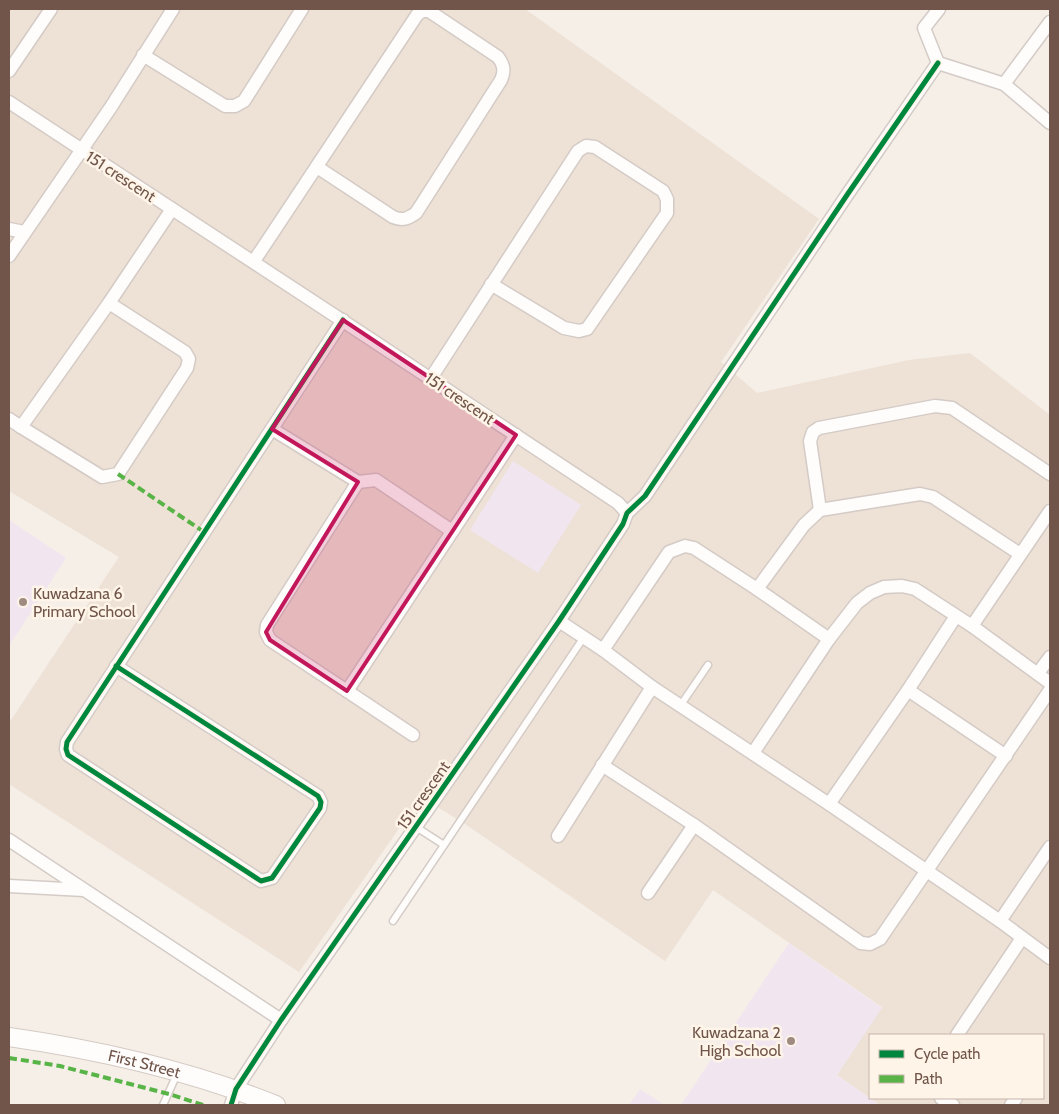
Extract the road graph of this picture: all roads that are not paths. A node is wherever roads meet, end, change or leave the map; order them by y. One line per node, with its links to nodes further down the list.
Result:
1 (51, 9): 8 (street)
2 (173, 9): 6 (street)
3 (302, 9): 6 (street)
4 (939, 9): 7 (street)
5 (1050, 22): 9 (street)
6 (143, 56): 12 (street)
7 (938, 63): 9 (street); 31 (street)
8 (9, 71)
9 (1004, 84): 11 (street)
10 (9, 102): 12 (street, 151 crescent)
11 (1050, 123)
12 (82, 150): 14 (street, 151 crescent); 16 (street)
13 (317, 167): 13 (street); 18 (street)
14 (172, 209): 18 (street, 151 crescent); 20 (street)
15 (9, 229): 16 (street)
16 (24, 232): 17 (street)
17 (9, 256)
18 (254, 262): 21 (street, 151 crescent)
19 (491, 284): 19 (street); 22 (street)
20 (109, 303): 24 (street); 24 (street)
21 (343, 320): 22 (street, 151 crescent); 25 (street)
22 (431, 378): 26 (street, 151 crescent)
23 (9, 419): 24 (street)
24 (21, 427)
25 (272, 428): 28 (street); 43 (street)
26 (516, 435): 31 (street, 151 crescent); 32 (street)
27 (1050, 474): 29 (street)
28 (358, 482): 32 (street); 49 (street)
29 (820, 510): 33 (street); 34 (street)
30 (1050, 511): 33 (street)
31 (627, 513): 36 (street, 151 crescent)
32 (452, 531): 49 (street)
33 (1020, 554): 37 (street)
34 (756, 589): 39 (street); 40 (street)
35 (956, 616): 37 (street); 39 (street); 47 (street)
36 (559, 621): 38 (street); 57 (street, 151 crescent)
37 (972, 626): 44 (street)
38 (584, 638): 40 (street); 60 (lane)
39 (829, 639): 52 (street)
40 (603, 650): 46 (street)
41 (1050, 658): 44 (street)
42 (708, 665): 50 (lane)
43 (116, 666): 43 (street)
44 (1038, 673): 45 (street)
45 (1050, 682)
46 (652, 687): 50 (street); 54 (street)
47 (908, 690): 53 (street); 55 (street)
48 (1050, 690): 53 (street)
49 (346, 691): 51 (street)
50 (680, 706): 52 (street)
51 (413, 735)
52 (753, 753): 55 (street)
53 (1006, 756): 62 (street)
54 (602, 764): 56 (street); 58 (street)
55 (829, 804): 62 (street)
56 (694, 825): 62 (street); 65 (street)
57 (416, 827): 60 (lane); 70 (street, 151 crescent)
58 (558, 836)
59 (9, 840): 64 (street)
60 (444, 845): 66 (lane)
61 (1050, 847): 67 (street)
62 (926, 872): 67 (street)
63 (9, 886): 64 (street)
64 (84, 890): 70 (street)
65 (648, 893)
66 (393, 921)
67 (1000, 921): 68 (street)
68 (1022, 938): 69 (street); 71 (street)
69 (1050, 958)
70 (281, 1020): 74 (street, 151 crescent)
71 (958, 1034)
72 (9, 1037): 73 (street, First Street)
73 (178, 1073): 74 (street, First Street); 75 (lane)
74 (233, 1097): 76 (street, First Street)
75 (163, 1105)
76 (276, 1105)

